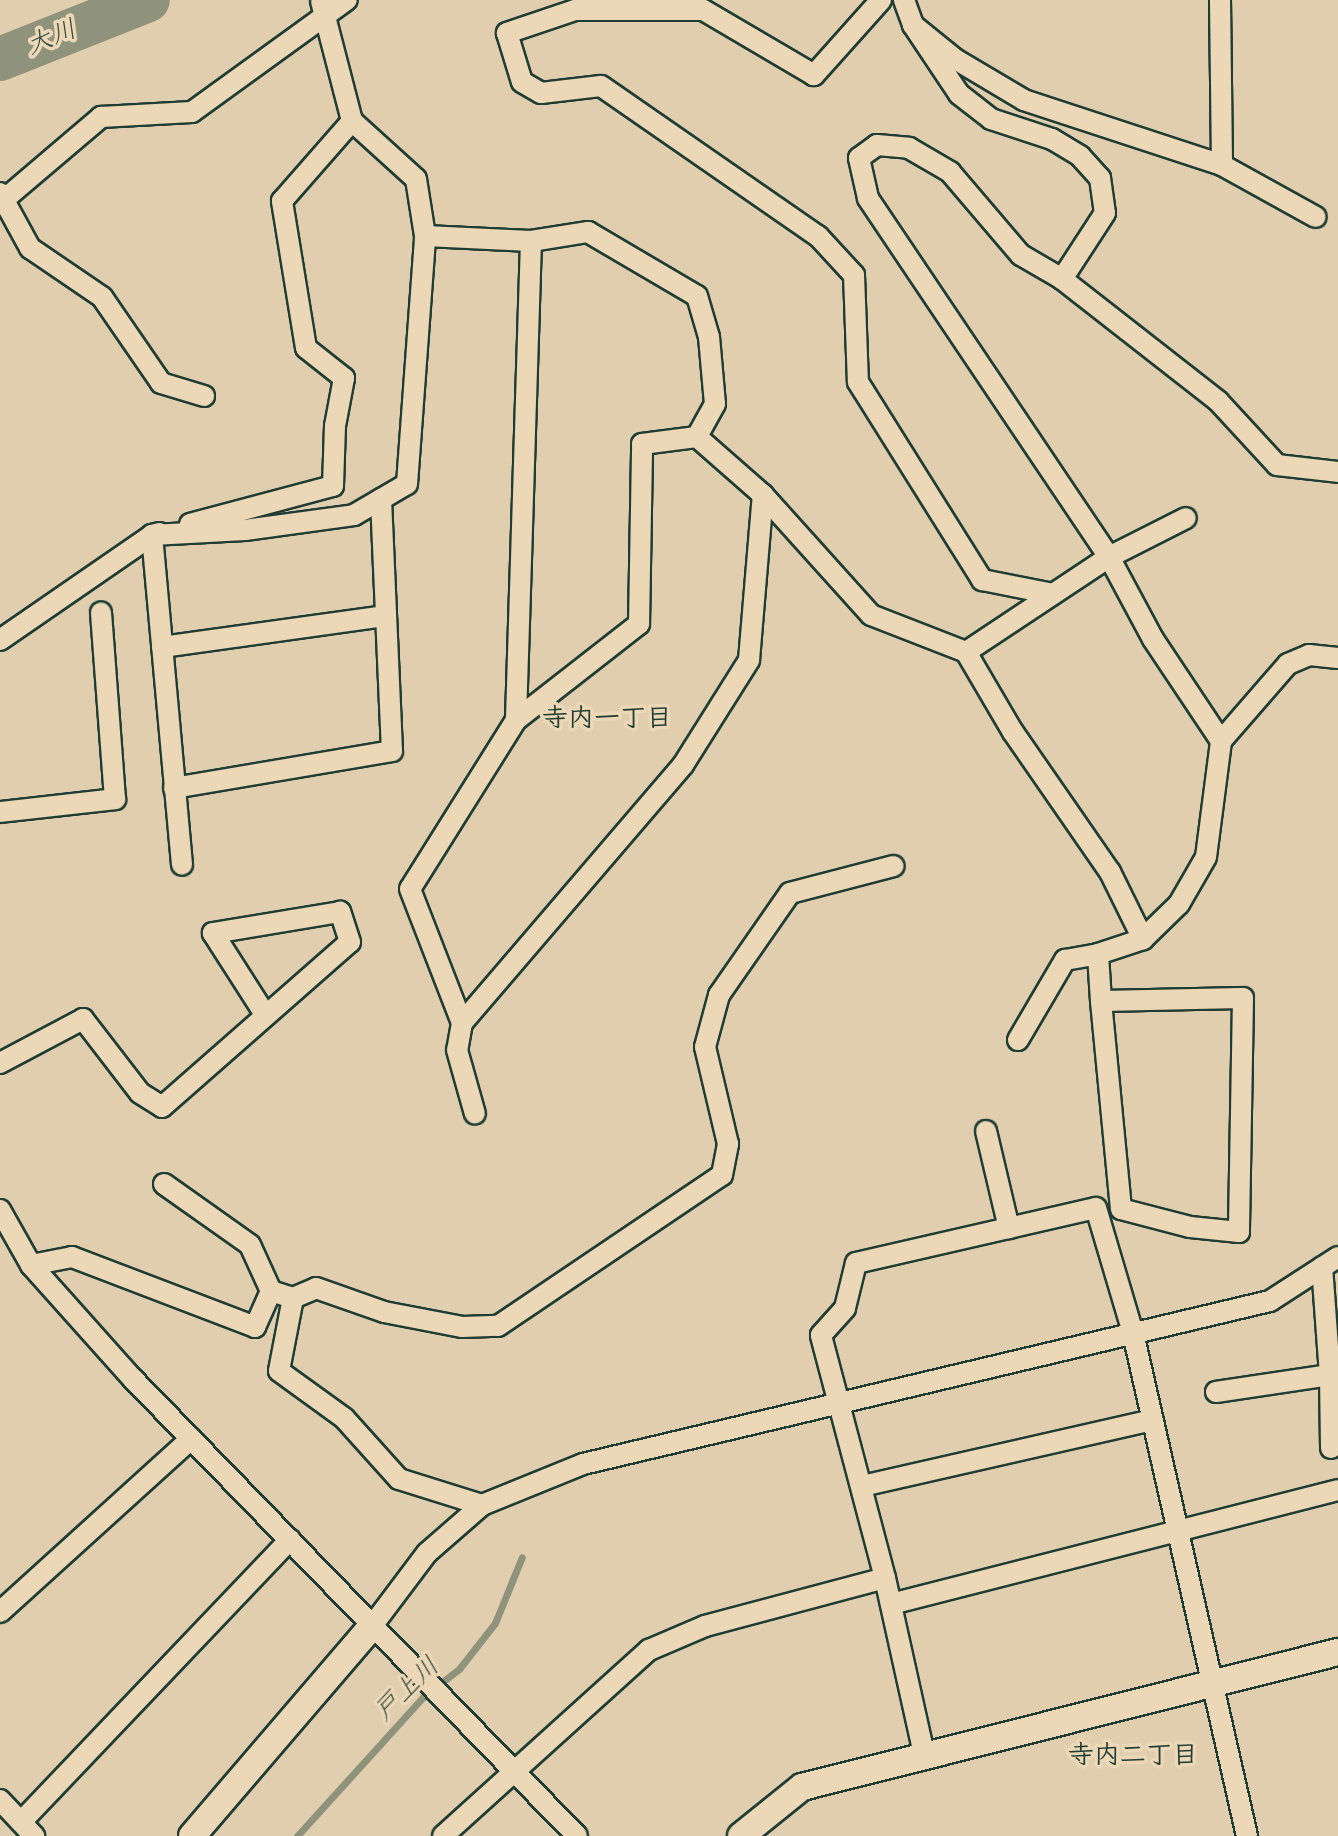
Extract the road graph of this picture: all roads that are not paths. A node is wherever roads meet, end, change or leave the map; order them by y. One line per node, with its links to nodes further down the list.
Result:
1 (347, 0): 5 (street)
2 (881, 0): 22 (street)
3 (904, 0): 6 (street)
4 (1220, 0): 8 (street)
5 (324, 5): 7 (street); 9 (street)
6 (913, 25): 8 (street); 13 (street)
7 (352, 121): 11 (street); 20 (street)
8 (1222, 165): 10 (street)
9 (1, 198): 14 (street)
10 (1316, 217)
11 (425, 236): 12 (street); 18 (street)
12 (531, 241): 15 (street); 29 (street)
13 (1062, 279): 16 (street); 21 (street)
14 (204, 396)
15 (697, 437): 17 (street); 29 (street)
16 (1338, 472)
17 (763, 495): 27 (street); 39 (street)
18 (381, 499): 20 (street); 24 (street)
19 (1186, 518): 21 (street)
20 (152, 535): 25 (street); 26 (street)
21 (1109, 557): 22 (street); 30 (street)
22 (1053, 594): 27 (street)
23 (101, 613): 32 (street)
24 (386, 616): 26 (street); 31 (street)
25 (0, 640)
26 (162, 647): 31 (street)
27 (966, 652): 35 (street)
28 (1338, 658): 30 (street)
29 (516, 720): 39 (street)
30 (1221, 741): 35 (street)
31 (174, 788): 33 (street)
32 (0, 812)
33 (182, 865)
34 (894, 866): 50 (street)
35 (1143, 939): 36 (street)
36 (1098, 954): 37 (street); 40 (street)
37 (1101, 1001): 37 (street)
38 (266, 1016): 38 (street); 41 (street)
39 (462, 1023): 42 (street)
40 (1018, 1040)
41 (0, 1063)
42 (475, 1114)
43 (986, 1131): 46 (street)
44 (164, 1184): 49 (street)
45 (0, 1210): 48 (street)
46 (1009, 1228): 51 (street); 54 (street)
47 (1330, 1262): 51 (street); 52 (street)
48 (31, 1265): 49 (street); 56 (street)
49 (271, 1291): 50 (street)
50 (293, 1298): 60 (street)
51 (1133, 1333): 54 (street); 55 (street)
52 (1330, 1375): 53 (street); 57 (street)
53 (1216, 1392)
54 (840, 1401): 58 (street); 60 (street)
55 (1153, 1420): 58 (street); 61 (street)
56 (191, 1439): 62 (street); 65 (street)
57 (1331, 1448)
58 (862, 1486): 63 (street)
59 (1338, 1490): 61 (street)
60 (482, 1505): 66 (street)
61 (1177, 1528): 64 (street); 68 (street)
62 (290, 1540): 66 (street); 72 (street)
63 (885, 1578): 64 (street); 70 (street)
64 (891, 1604): 69 (street)
65 (0, 1612)
66 (372, 1626): 70 (street); 73 (street)
67 (1338, 1652): 68 (street)
68 (1211, 1685): 69 (street); 77 (street)
69 (924, 1754): 76 (street)
70 (514, 1768): 74 (street); 75 (street)
71 (0, 1800): 72 (street)
72 (27, 1829)
73 (192, 1836)
74 (443, 1836)
75 (577, 1836)
76 (741, 1836)
77 (1247, 1836)

